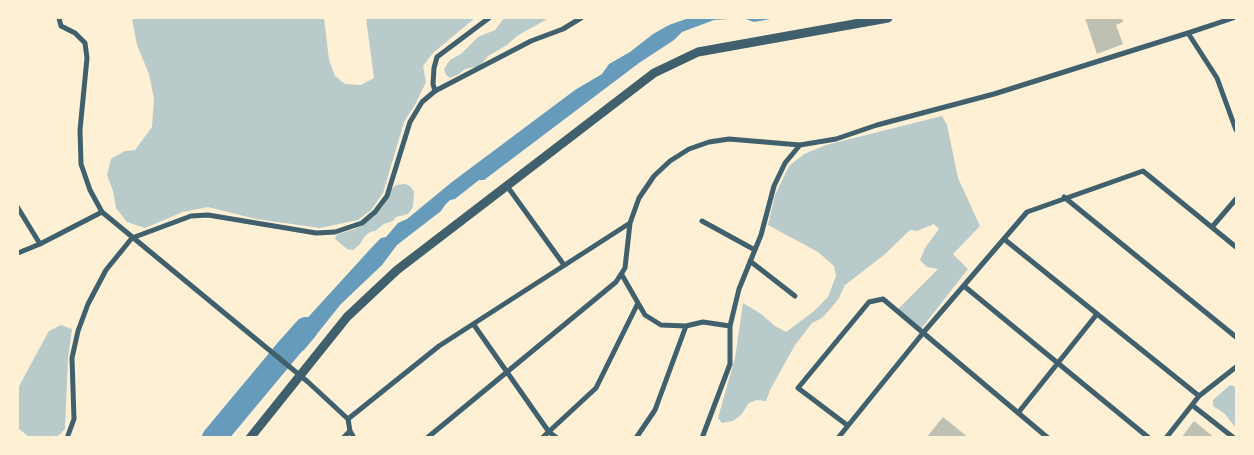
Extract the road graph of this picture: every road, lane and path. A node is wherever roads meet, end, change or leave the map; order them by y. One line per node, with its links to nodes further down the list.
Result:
1 (59, 18): 14 (street)
2 (489, 18): 7 (street)
3 (581, 18): 7 (street)
4 (888, 18): 10 (street)
5 (1233, 18): 6 (street)
6 (1188, 33): 8 (street); 9 (street)
7 (436, 91): 18 (street)
8 (1236, 130)
9 (800, 145): 16 (street); 22 (street)
10 (508, 186): 25 (street); 39 (street)
11 (1064, 197): 17 (street); 19 (street); 35 (street)
12 (1236, 198): 17 (street)
13 (18, 208): 20 (street)
14 (102, 212): 18 (street); 20 (street)
15 (702, 221): 22 (street)
16 (630, 223): 25 (street); 26 (street)
17 (1212, 227): 21 (street)
18 (132, 238): 39 (street); 47 (street)
19 (1004, 239): 27 (street); 30 (street)
20 (40, 244): 23 (street)
21 (1236, 247)
22 (755, 250): 24 (street)
23 (18, 253)
24 (750, 261): 28 (street); 33 (street)
25 (564, 265): 31 (street)
26 (622, 275): 29 (street); 38 (street)
27 (964, 286): 34 (street); 36 (street)
28 (795, 296)
29 (638, 303): 32 (street); 46 (street)
30 (1097, 314): 36 (street); 40 (street)
31 (474, 325): 38 (street); 43 (street)
32 (686, 326): 33 (street); 54 (street)
33 (730, 326): 55 (street)
34 (922, 333): 42 (street); 44 (street); 44 (street)
35 (1236, 337)
36 (1058, 363): 42 (street); 58 (street)
37 (1236, 367): 40 (street)
38 (507, 372): 46 (street); 51 (street)
39 (299, 375): 43 (street); 48 (street)
40 (1199, 396): 41 (street)
41 (1192, 405): 59 (street); 60 (street)
42 (1018, 413): 57 (street)
43 (348, 419): 45 (street)
44 (847, 426): 56 (street)
45 (350, 431): 49 (street); 50 (street)
46 (549, 432): 52 (street); 53 (street)
47 (67, 438)
48 (250, 438)
49 (343, 438)
50 (354, 438)
51 (427, 438)
52 (542, 438)
53 (557, 438)
54 (636, 438)
55 (702, 438)
56 (838, 438)
57 (1048, 438)
58 (1149, 438)
59 (1166, 438)
60 (1234, 438)

